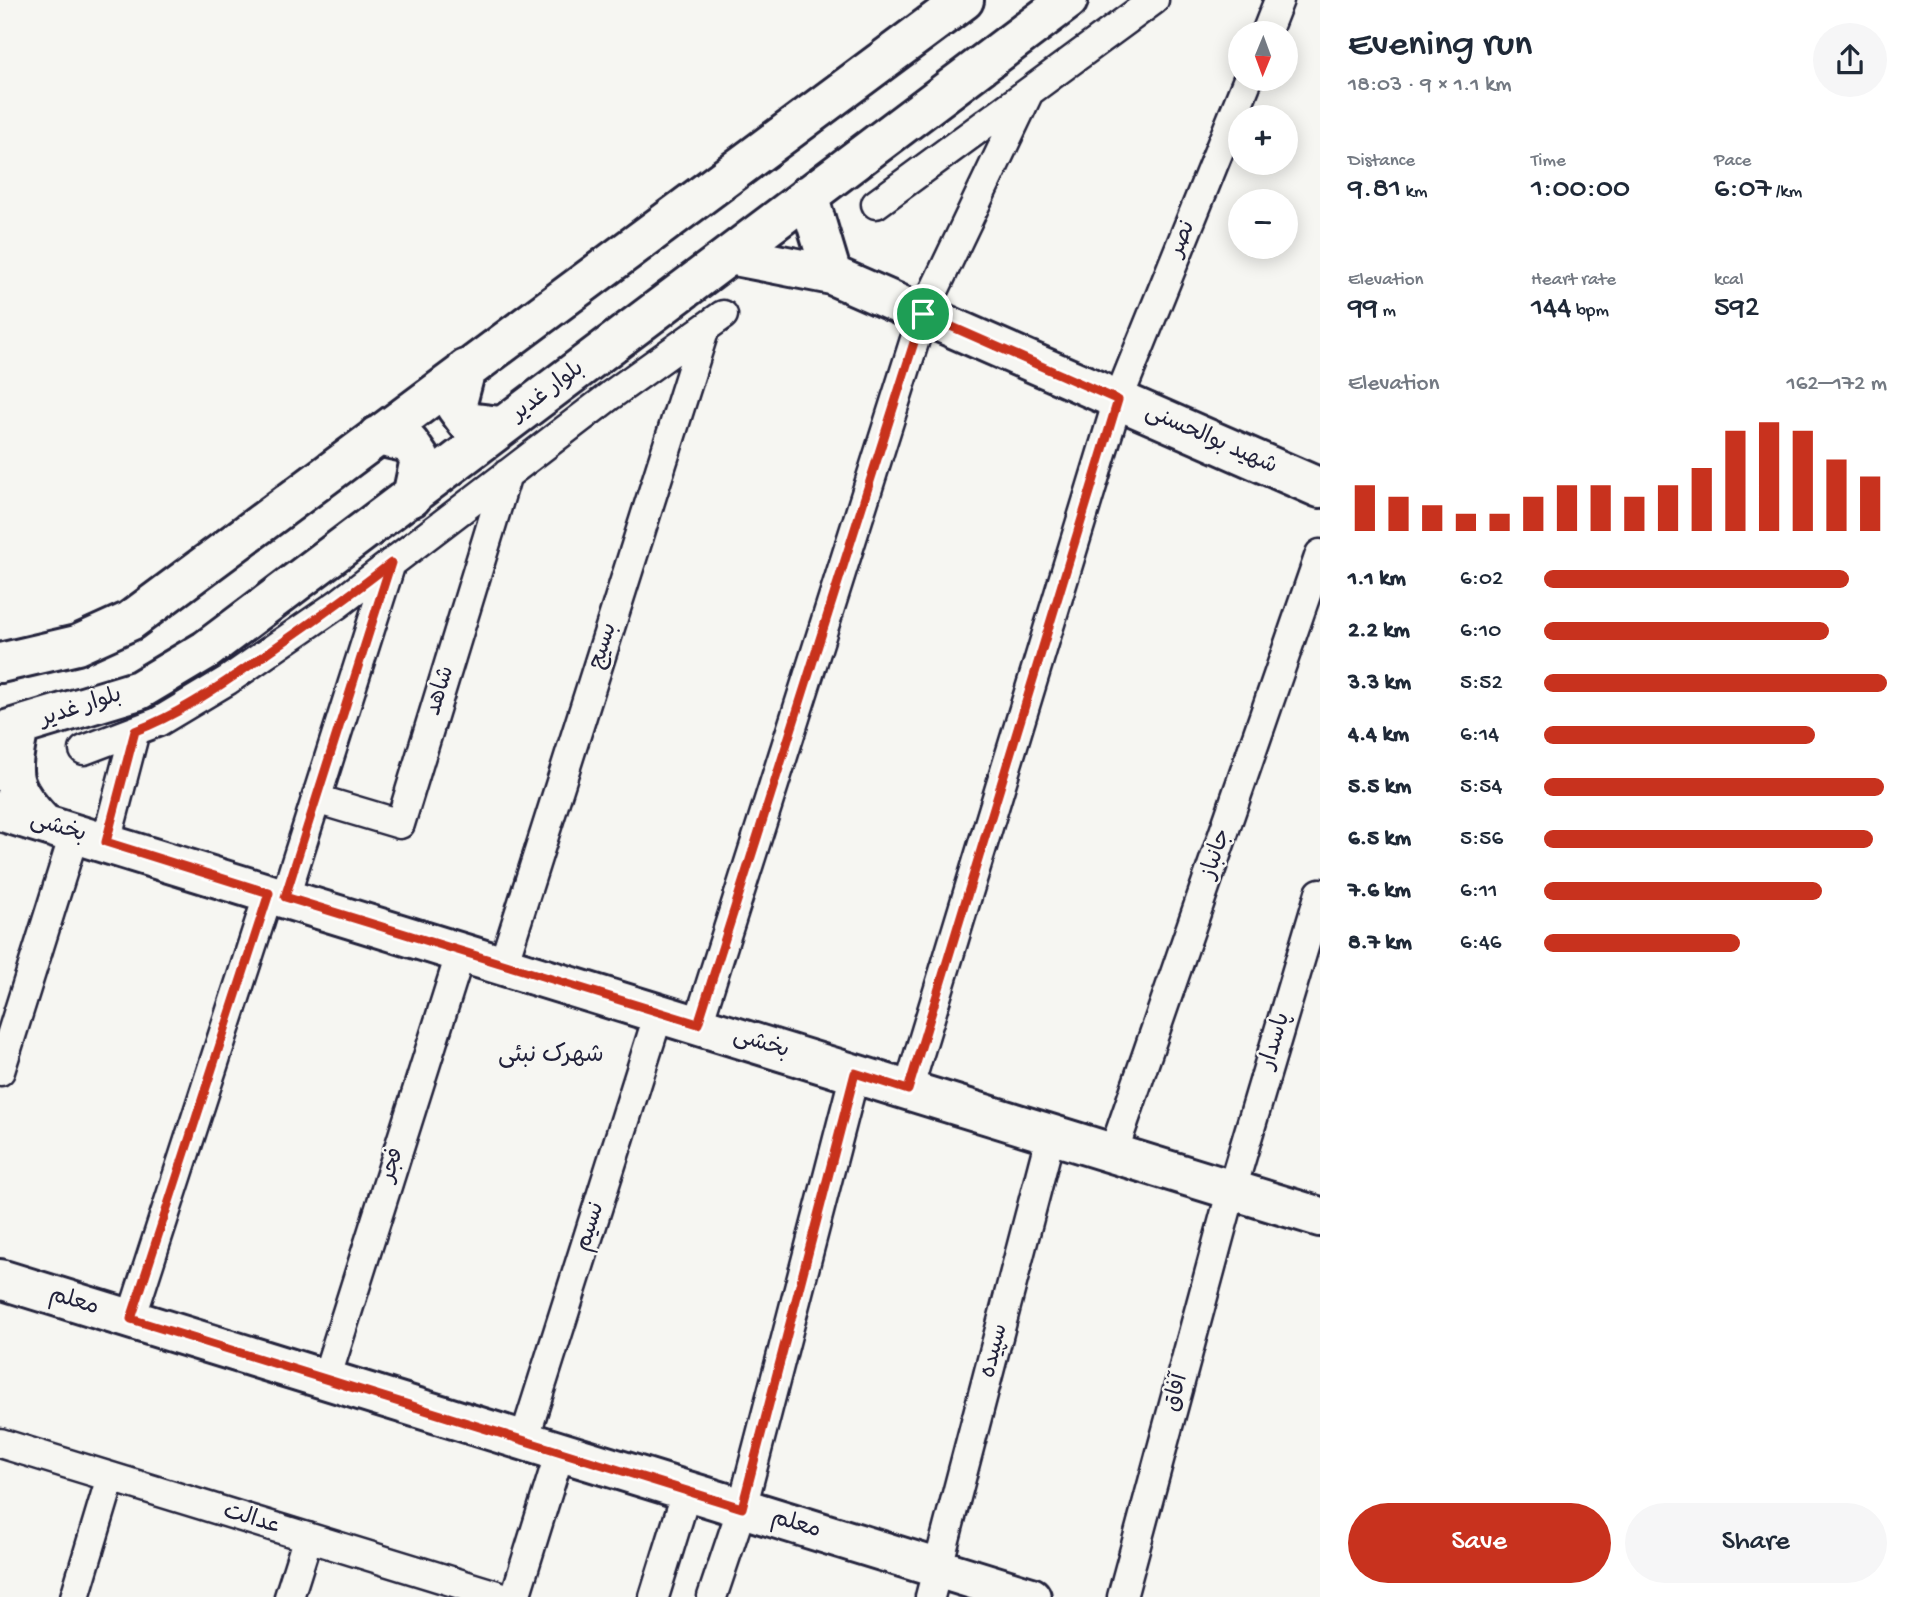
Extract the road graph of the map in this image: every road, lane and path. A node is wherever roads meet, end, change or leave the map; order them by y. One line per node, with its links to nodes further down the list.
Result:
1 (964, 0): 13 (street)
2 (1068, 0): 8 (street, بلوار غدیر)
3 (1154, 0): 7 (street)
4 (1279, 0): 5 (street)
5 (1271, 21)
6 (1243, 91): 14 (street, نصر)
7 (1028, 94): 9 (street); 12 (street)
8 (808, 195): 10 (street, بلوار غدیر); 11 (street)
9 (876, 204)
10 (730, 255): 11 (street, شهید بوالحسنی); 15 (street, بلوار غدیر)
11 (832, 275): 12 (street, شهید بوالحسنی)
12 (923, 314): 14 (street, شهید بوالحسنی); 34 (street)
13 (466, 369): 15 (street); 16 (street)
14 (1118, 400): 18 (street, شهید بوالحسنی); 37 (street, نصر)
15 (501, 426): 19 (street, بلوار غدیر)
16 (377, 436): 19 (street); 22 (street)
17 (507, 474): 21 (street); 26 (street, شاهد); 32 (street, بسیج)
18 (1320, 488)
19 (412, 497): 23 (street, بلوار غدیر)
20 (1320, 554): 39 (street, جانباز)
21 (391, 563): 24 (street); 26 (street)
22 (0, 663)
23 (10, 730): 28 (street)
24 (135, 731): 25 (street); 28 (street)
25 (84, 750)
26 (316, 799): 30 (street)
27 (0, 811): 28 (street, بخشی)
28 (74, 832): 30 (street, بخشی); 35 (street)
29 (1320, 892): 40 (street, پاسدار)
30 (277, 895): 31 (street, بخشی); 43 (street)
31 (461, 951): 32 (street, بخشی); 44 (street, فجر)
32 (503, 965): 33 (street, بخشی)
33 (659, 1013): 34 (street, بخشی); 45 (street, نسیم)
34 (698, 1024): 36 (street, بخشی)
35 (0, 1071)
36 (855, 1073): 37 (street, بخشی); 50 (street)
37 (908, 1090): 38 (street, بخشی)
38 (1051, 1134): 39 (street, بخشی); 52 (street, سپیده)
39 (1114, 1153): 40 (street, بخشی)
40 (1232, 1189): 41 (street, بخشی); 60 (street, آفاق)
41 (1320, 1217)
42 (0, 1279): 43 (street, معلم)
43 (131, 1319): 44 (street, معلم)
44 (326, 1379): 45 (street, معلم)
45 (524, 1440): 47 (street, معلم)
46 (0, 1443): 48 (street, عدالت)
47 (560, 1451): 49 (street, معلم); 56 (street)
48 (111, 1477): 51 (street, عدالت); 53 (street)
49 (687, 1491): 50 (street, معلم); 57 (street)
50 (742, 1508): 52 (street, معلم); 58 (street)
51 (308, 1537): 54 (street); 55 (street, عدالت)
52 (935, 1583): 59 (street, معلم)
53 (75, 1597)
54 (289, 1597)
55 (503, 1597)
56 (515, 1597)
57 (654, 1597)
58 (712, 1597)
59 (1031, 1597)
60 (1122, 1597)

